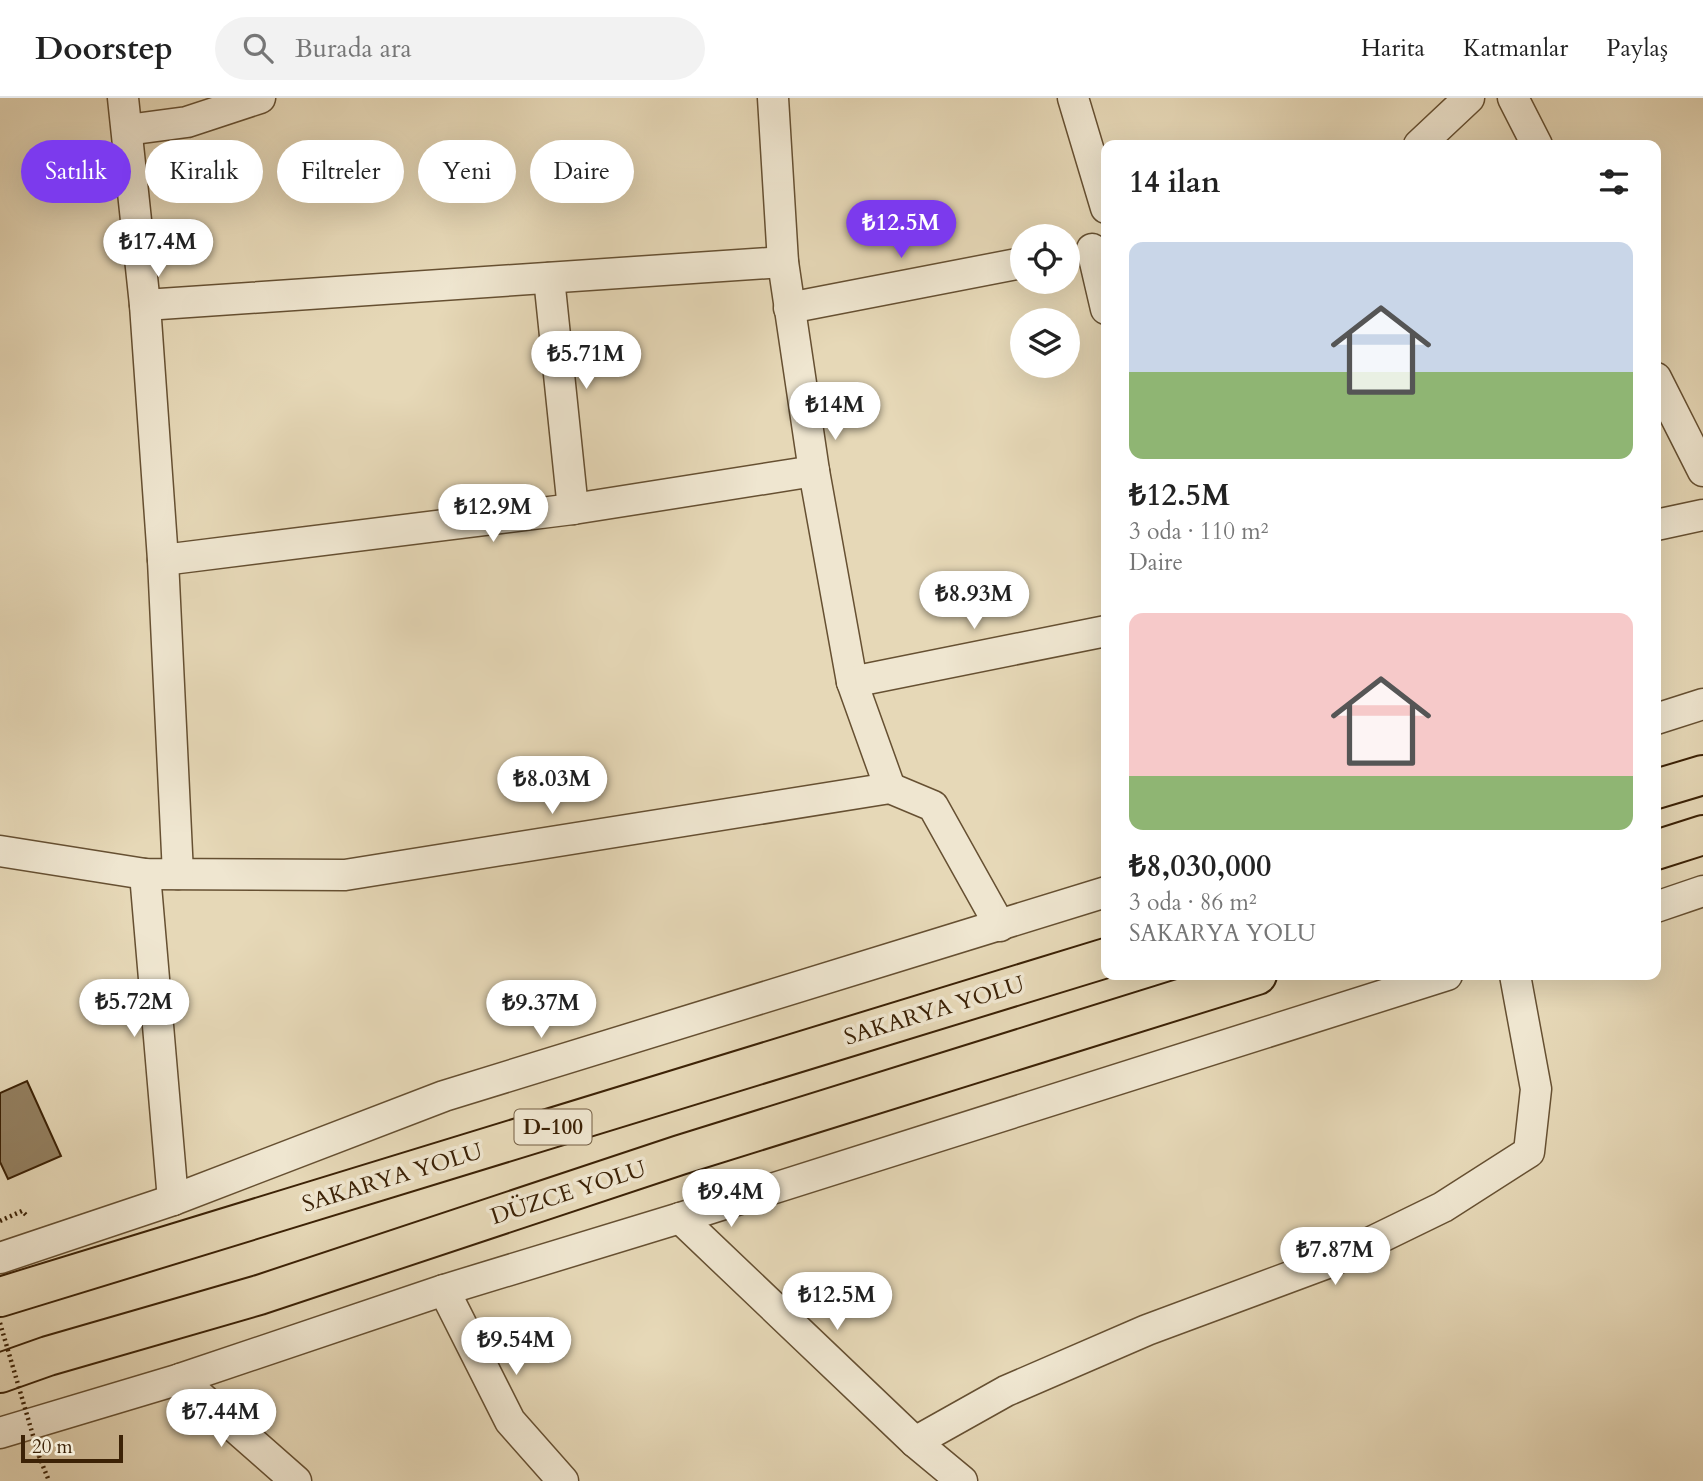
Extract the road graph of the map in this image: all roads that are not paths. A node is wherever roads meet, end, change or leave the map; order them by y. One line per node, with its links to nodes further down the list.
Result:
1 (123, 98): 7 (street)
2 (260, 98): 7 (street)
3 (773, 98): 12 (street)
4 (1073, 98): 10 (street)
5 (1469, 98): 8 (street)
6 (1513, 98): 9 (street)
7 (127, 130): 16 (street)
8 (1424, 140)
9 (1534, 140)
10 (1101, 191)
11 (1088, 250): 15 (street)
12 (783, 261): 14 (street); 17 (street)
13 (1010, 265): 17 (street)
14 (550, 278): 16 (street); 21 (street)
15 (1101, 293)
16 (145, 306): 24 (street)
17 (789, 308): 19 (street)
18 (1661, 388): 20 (street)
19 (814, 471): 21 (street); 26 (street)
20 (1703, 471)
21 (573, 509): 24 (street)
22 (1703, 515): 23 (street)
23 (1661, 523)
24 (163, 560): 36 (street)
25 (1101, 632): 26 (street)
26 (852, 681): 30 (street)
27 (1703, 704): 28 (street)
28 (1661, 717)
29 (1703, 775): 31 (highway)
30 (890, 788): 36 (street); 40 (street)
31 (1661, 788)
32 (1703, 835): 33 (highway)
33 (1661, 848)
34 (0, 851): 35 (street)
35 (145, 874): 36 (street); 45 (street)
36 (178, 874)
37 (1703, 891): 39 (street)
38 (1101, 894): 40 (street)
39 (1661, 904)
40 (1000, 926): 45 (street)
41 (1101, 960): 49 (highway, SAKARYA YOLU / D-100)
42 (1241, 980): 50 (highway, DÜZCE YOLU)
43 (1431, 980): 46 (street)
44 (1516, 980): 53 (street)
45 (173, 1200): 47 (street)
46 (680, 1218): 48 (street); 53 (street)
47 (0, 1258)
48 (444, 1290): 51 (street); 55 (street)
49 (0, 1297)
50 (0, 1373)
51 (180, 1380): 52 (street); 54 (street)
52 (0, 1433)
53 (915, 1441): 56 (street)
54 (296, 1481)
55 (563, 1481)
56 (962, 1481)

